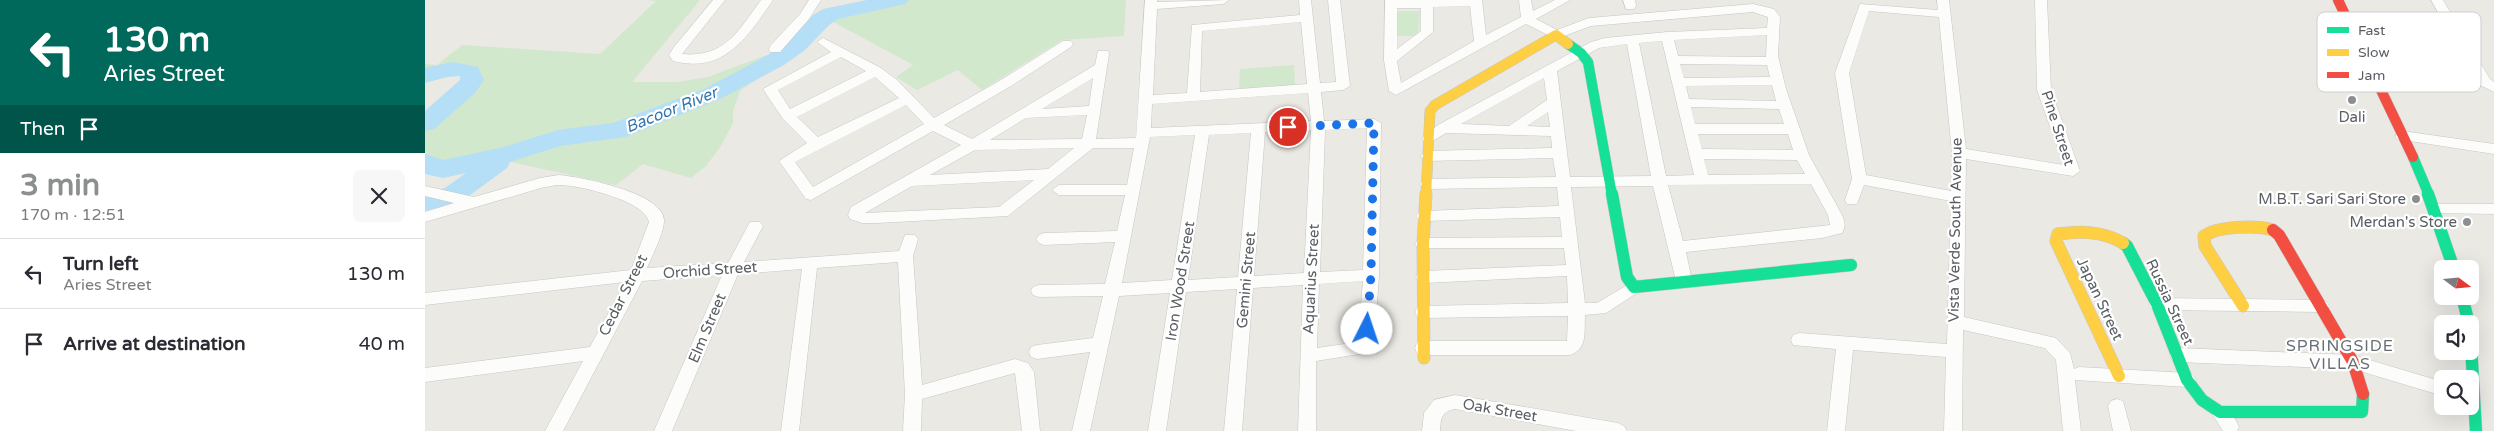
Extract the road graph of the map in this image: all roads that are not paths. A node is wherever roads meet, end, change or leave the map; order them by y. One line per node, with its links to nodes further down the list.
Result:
1 (719, 0): 2 (street)
2 (767, 0)
3 (815, 0): 31 (street)
4 (1223, 0): 13 (street)
5 (1305, 0): 21 (street, Aquarius Street)
6 (1334, 0): 44 (street)
7 (1525, 0): 22 (street)
8 (1564, 0): 22 (street)
9 (2041, 0): 73 (street, Pine Street)
10 (2338, 0): 19 (street)
11 (2437, 0): 20 (street)
12 (1476, 1): 17 (street); 29 (street)
13 (1196, 2): 15 (street); 23 (street)
14 (1392, 2): 17 (street); 35 (street)
15 (1151, 3): 49 (street)
16 (1861, 3): 18 (street); 80 (street)
17 (1427, 5): 35 (street)
18 (1943, 7): 73 (street, Vista Verde South Avenue)
19 (2344, 12)
20 (2444, 12)
21 (1307, 18): 23 (street); 44 (street, Aquarius Street)
22 (1528, 20): 25 (street); 29 (street)
23 (1196, 28): 47 (street)
24 (1774, 31): 25 (street); 26 (street); 37 (street)
25 (1556, 35): 33 (street); 67 (street)
26 (1667, 36): 27 (street); 36 (street)
27 (1632, 39): 33 (street); 78 (street)
28 (823, 42): 32 (street)
29 (1480, 43): 35 (street)
30 (1067, 44): 56 (street)
31 (775, 49)
32 (840, 52): 40 (street); 55 (street)
33 (1581, 53): 39 (street); 83 (street)
34 (1103, 54): 38 (street)
35 (1389, 60)
36 (1673, 60): 37 (street); 43 (street)
37 (1773, 61): 42 (street)
38 (1099, 68): 53 (street); 54 (street)
39 (1550, 70): 50 (street); 59 (street)
40 (876, 71): 48 (street); 55 (street)
41 (2481, 75): 45 (street)
42 (1778, 81): 43 (street); 52 (street)
43 (1678, 82): 51 (street)
44 (1316, 88): 47 (street); 57 (street, Aquarius Street)
45 (2494, 88)
46 (2381, 92): 65 (street)
47 (1193, 97): 49 (street)
48 (909, 99): 56 (street); 68 (street)
49 (1145, 100): 66 (street)
50 (1555, 101): 62 (street); 64 (street)
51 (1683, 103): 52 (street); 60 (street)
52 (1785, 105): 61 (street)
53 (1095, 110): 54 (street); 69 (street)
54 (1022, 115): 70 (street)
55 (788, 116): 68 (street)
56 (933, 125): 68 (street); 70 (street)
57 (1318, 126): 58 (street); 112 (street); 113 (street, Aquarius Street)
58 (1258, 128): 63 (street); 116 (street, Gemini Street)
59 (1443, 128): 62 (street); 67 (street)
60 (1689, 129): 61 (street); 74 (street)
61 (1793, 129): 75 (street)
62 (1512, 130): 64 (street)
63 (1203, 131): 66 (street); 117 (street, Iron Wood Street)
64 (1557, 132): 72 (street)
65 (2402, 136): 71 (street); 92 (street)
66 (1143, 138): 69 (street); 87 (street)
67 (1429, 138): 76 (street)
68 (816, 144)
69 (1088, 144): 70 (street); 77 (street)
70 (971, 146): 82 (street)
71 (2494, 149)
72 (1560, 153): 76 (street); 84 (street)
73 (1959, 153): 89 (street, Vista Verde South Avenue)
74 (1695, 154): 75 (street); 81 (street)
75 (1802, 155): 79 (street)
76 (1427, 156): 85 (street)
77 (1050, 174): 82 (street); 82 (street)
78 (1659, 179): 81 (street); 83 (street); 104 (street)
79 (1814, 179): 81 (street); 104 (street)
80 (1859, 179): 89 (street); 90 (street)
81 (1702, 180)
82 (907, 181)
83 (1611, 181): 84 (street); 118 (street)
84 (1563, 183): 85 (street); 94 (street)
85 (1426, 184): 95 (street)
86 (1059, 190): 87 (street)
87 (1133, 190): 99 (street)
88 (425, 192): 91 (street)
89 (1957, 197): 127 (street, Vista Verde South Avenue)
90 (1853, 200)
91 (468, 201): 96 (street, Cedar Street); 111 (street, Cedar Street)
92 (2434, 209): 93 (street); 106 (street)
93 (2494, 209)
94 (1567, 211): 95 (street); 102 (street)
95 (1424, 216): 103 (street)
96 (425, 217)
97 (755, 226): 109 (street, Elm Street)
98 (2058, 234): 122 (street, Russia Street); 140 (street, Japan Street)
99 (1124, 236): 101 (street); 119 (street)
100 (910, 239): 105 (street)
101 (1044, 239)
102 (1571, 242): 103 (street); 110 (street)
103 (1423, 244): 114 (street)
104 (1677, 247): 115 (street)
105 (905, 256): 107 (street, Orchid Street); 143 (street)
106 (2452, 260)
107 (810, 264): 109 (street, Orchid Street); 150 (street)
108 (1851, 265): 115 (street)
109 (732, 269): 111 (street, Orchid Street); 149 (street, Elm Street)
110 (1574, 270): 114 (street); 125 (street)
111 (637, 275): 121 (street, Orchid Street); 133 (street, Cedar Street)
112 (1371, 275): 113 (street); 136 (street)
113 (1311, 278): 116 (street); 136 (street, Aquarius Street)
114 (1424, 278): 126 (street)
115 (1684, 281): 118 (street)
116 (1246, 283): 117 (street); 155 (street, Gemini Street)
117 (1179, 286): 119 (street); 154 (street, Iron Wood Street)
118 (1634, 287): 125 (street)
119 (1111, 290): 120 (street); 129 (street)
120 (1039, 291)
121 (425, 299)
122 (2157, 304): 123 (street); 135 (street, Russia Street)
123 (2243, 306): 124 (street); 124 (street)
124 (2321, 306): 137 (street)
125 (1577, 309): 126 (street); 134 (street)
126 (1423, 312): 134 (street)
127 (1954, 321): 131 (street, Vista Verde South Avenue); 161 (street)
128 (1799, 340): 130 (street)
129 (1099, 344): 132 (street); 153 (street)
130 (1845, 344): 131 (street); 159 (street)
131 (1954, 351): 160 (street, Vista Verde South Avenue)
132 (1037, 352)
133 (593, 353): 139 (street); 148 (street, Cedar Street)
134 (1423, 353)
135 (2178, 355): 137 (street); 141 (street, Russia Street)
136 (1308, 356): 156 (street, Aquarius Street)
137 (2353, 362): 142 (street); 145 (street)
138 (2079, 374): 140 (street)
139 (425, 376)
140 (2119, 376): 141 (street)
141 (2187, 380): 145 (street, Russia Street)
142 (2434, 386)
143 (914, 394): 151 (street); 152 (street)
144 (2117, 406): 162 (street)
145 (2220, 412): 147 (street)
146 (2474, 415): 163 (street)
147 (2230, 427)
148 (554, 431)
149 (663, 431)
150 (790, 431)
151 (912, 431)
152 (1031, 431)
153 (1081, 431)
154 (1157, 431)
155 (1233, 431)
156 (1307, 431)
157 (1431, 431): 158 (street, Oak Street)
158 (1618, 431)
159 (1836, 431)
160 (1953, 431)
161 (2072, 431)
162 (2122, 431)
163 (2476, 431)

